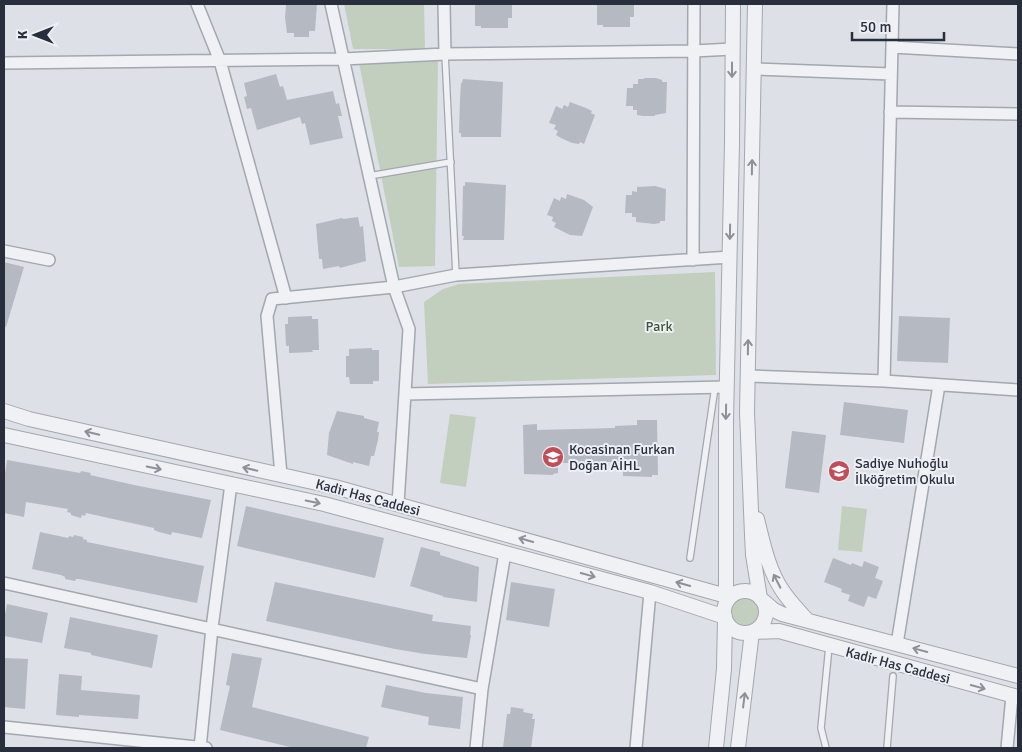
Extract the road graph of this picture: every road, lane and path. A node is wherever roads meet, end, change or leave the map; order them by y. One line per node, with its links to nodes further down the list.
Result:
1 (197, 4): 14 (street)
2 (331, 4): 13 (street)
3 (444, 4): 11 (street)
4 (694, 4): 10 (street)
5 (733, 4): 9 (street)
6 (755, 4): 16 (street)
7 (893, 4): 8 (street)
8 (892, 47): 12 (street); 17 (street)
9 (732, 49): 10 (street); 23 (street, one-way to 23)
10 (694, 51): 11 (street); 25 (street)
11 (445, 54): 13 (street); 20 (lane)
12 (1018, 54)
13 (343, 59): 14 (street); 21 (street)
14 (220, 60): 15 (street); 28 (street)
15 (4, 63)
16 (754, 69): 17 (street); 29 (street, one-way to 16)
17 (891, 74): 18 (street)
18 (890, 112): 19 (street); 30 (street)
19 (1018, 114)
20 (451, 162): 21 (lane); 26 (lane)
21 (369, 176): 27 (street)
22 (4, 251): 24 (street)
23 (730, 257): 25 (street); 32 (street)
24 (49, 260)
25 (693, 260): 26 (street)
26 (456, 275): 27 (street)
27 (394, 287): 28 (street); 34 (street)
28 (286, 298): 37 (street)
29 (748, 376): 30 (street); 39 (street)
30 (884, 381): 31 (street)
31 (939, 385): 33 (street); 50 (street)
32 (721, 387): 34 (street); 42 (lane); 46 (street, one-way to 46)
33 (1018, 390)
34 (405, 394): 40 (street)
35 (4, 411): 37 (street, Kadir Has Caddesi, one-way to 35)
36 (4, 435): 38 (street, Kadir Has Caddesi, one-way to 38)
37 (281, 476): 40 (street, Kadir Has Caddesi)
38 (231, 484): 41 (street, Kadir Has Caddesi, one-way to 41); 48 (street)
39 (750, 486): 45 (street); 47 (street, one-way to 39)
40 (398, 504): 46 (street, Kadir Has Caddesi, one-way to 40)
41 (505, 553): 44 (street, Kadir Has Caddesi, one-way to 44); 54 (street)
42 (690, 558)
43 (4, 583): 48 (street)
44 (650, 592): 46 (street, Kadir Has Caddesi); 59 (street)
45 (760, 598): 46 (street); 47 (street, Kadir Has Caddesi); 49 (street)
46 (726, 603): 49 (street); 60 (street)
47 (807, 620): 50 (street, Kadir Has Caddesi)
48 (212, 628): 54 (street); 57 (street)
49 (752, 632): 51 (street, Kadir Has Caddesi); 61 (street, one-way to 49)
50 (897, 644): 53 (street, Kadir Has Caddesi, one-way to 50)
51 (829, 646): 55 (street, Kadir Has Caddesi, one-way to 55); 62 (lane)
52 (893, 676): 63 (lane)
53 (1018, 676)
54 (482, 689): 58 (street)
55 (1015, 696): 64 (street)
56 (4, 727): 57 (street)
57 (202, 748)
58 (476, 748)
59 (636, 748)
60 (716, 748)
61 (738, 748)
62 (826, 748)
63 (887, 748)
64 (1007, 748)

